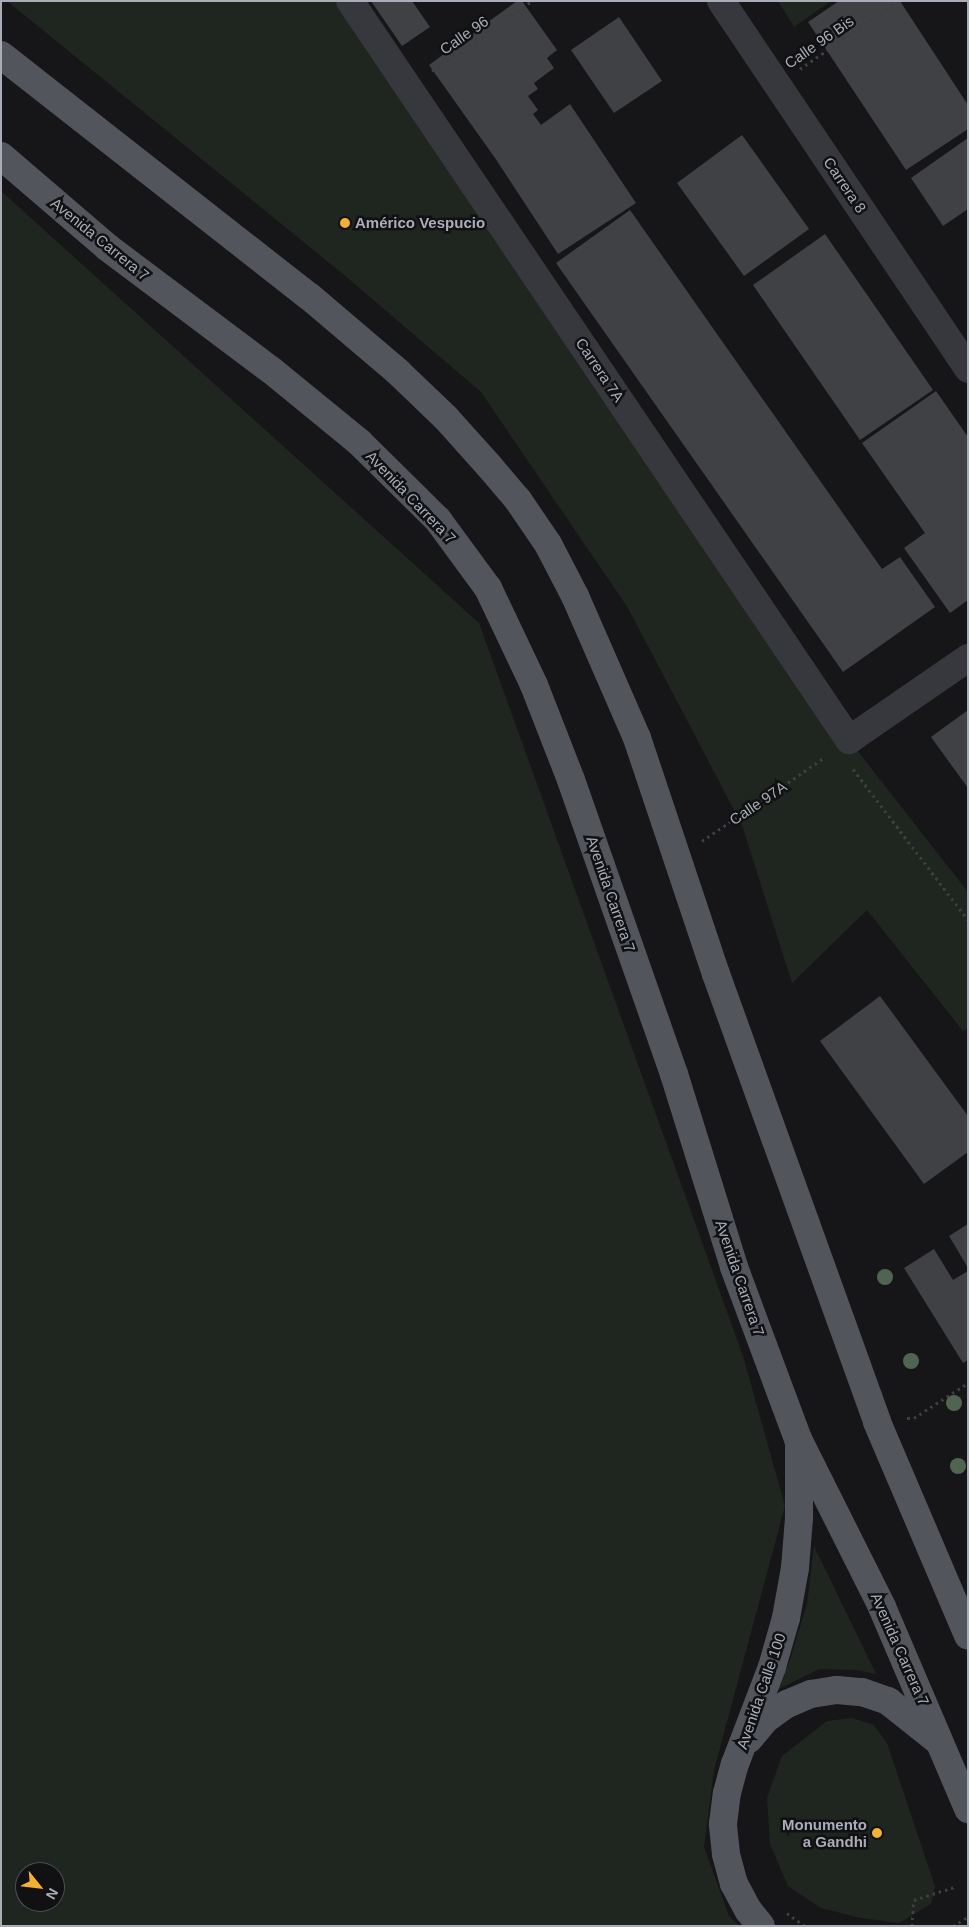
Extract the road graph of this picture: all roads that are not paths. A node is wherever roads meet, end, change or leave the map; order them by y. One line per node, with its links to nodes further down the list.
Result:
1 (350, 1): 6 (street, Carrera 7A)
2 (721, 1): 5 (street, Carrera 8)
3 (1, 55): 8 (main road)
4 (1, 156): 7 (main road, Avenida Carrera 7)
5 (968, 369)
6 (968, 658)
7 (798, 1439): 11 (main road, Avenida Carrera 7); 12 (main road, Avenida Calle 100)
8 (929, 1543): 9 (main road); 10 (main road)
9 (968, 1592)
10 (968, 1635)
11 (942, 1745): 12 (main road, Avenida Calle 100); 13 (main road, Avenida Carrera 7)
12 (735, 1764): 14 (main road, Avenida Calle 100)
13 (968, 1809)
14 (761, 1926)

